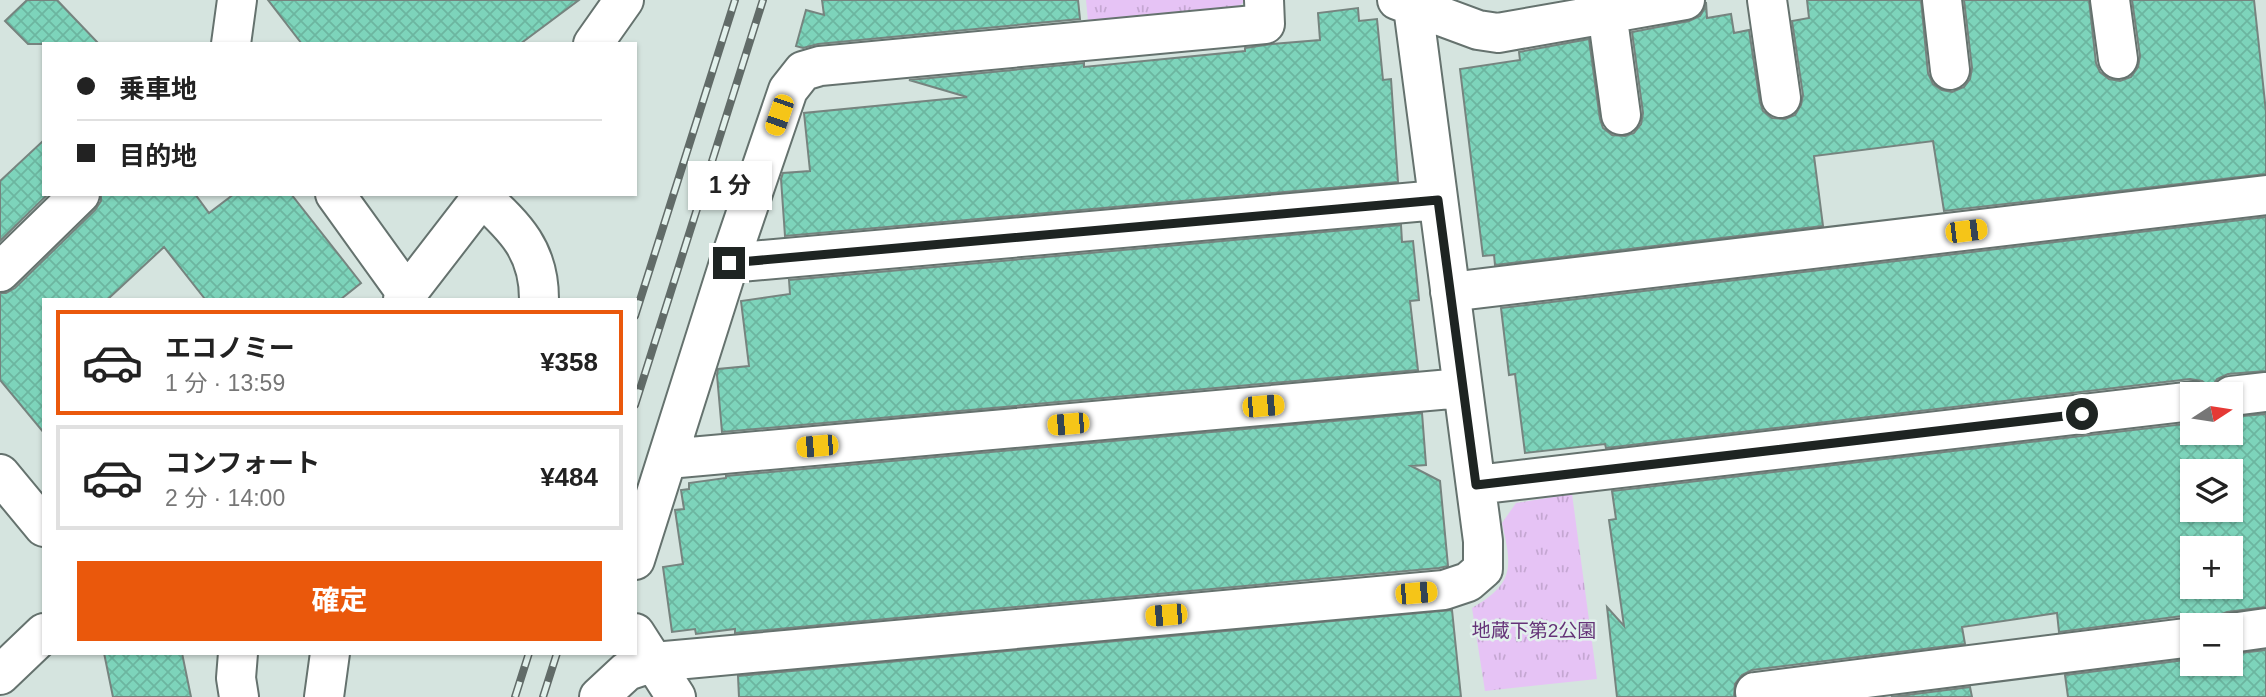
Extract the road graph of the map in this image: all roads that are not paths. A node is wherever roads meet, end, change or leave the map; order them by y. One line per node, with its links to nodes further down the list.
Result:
1 (237, 0): 11 (street)
2 (624, 0): 12 (street)
3 (1265, 0): 22 (street)
4 (1685, 0): 9 (street)
5 (1767, 0): 15 (street)
6 (1942, 0): 14 (street)
7 (2110, 0): 13 (street)
8 (1405, 4): 10 (street); 21 (street)
9 (1607, 12): 10 (street); 16 (street)
10 (1496, 17)
11 (231, 42)
12 (594, 42)
13 (2118, 59)
14 (1950, 70)
15 (1781, 98)
16 (1621, 115)
17 (2266, 195): 24 (street)
18 (78, 196): 23 (street)
19 (336, 196): 25 (street)
20 (483, 196): 25 (street); 26 (street)
21 (1438, 200): 22 (street); 24 (street)
22 (729, 263): 31 (street)
23 (0, 272)
24 (1450, 292): 27 (street)
25 (405, 297)
26 (539, 298)
27 (1462, 388): 31 (street); 33 (street)
28 (2266, 392): 29 (street)
29 (2244, 395)
30 (2180, 403): 33 (street)
31 (668, 459): 35 (street)
32 (0, 474): 34 (street)
33 (1476, 485): 40 (street)
34 (42, 525)
35 (637, 554)
36 (2266, 628): 37 (street)
37 (2243, 631)
38 (42, 636): 43 (street)
39 (2180, 639): 48 (street)
40 (645, 648): 46 (street); 47 (street)
41 (237, 655): 44 (street)
42 (330, 655): 45 (street)
43 (0, 675)
44 (239, 697)
45 (324, 697)
46 (599, 697)
47 (676, 697)
48 (1756, 697)

